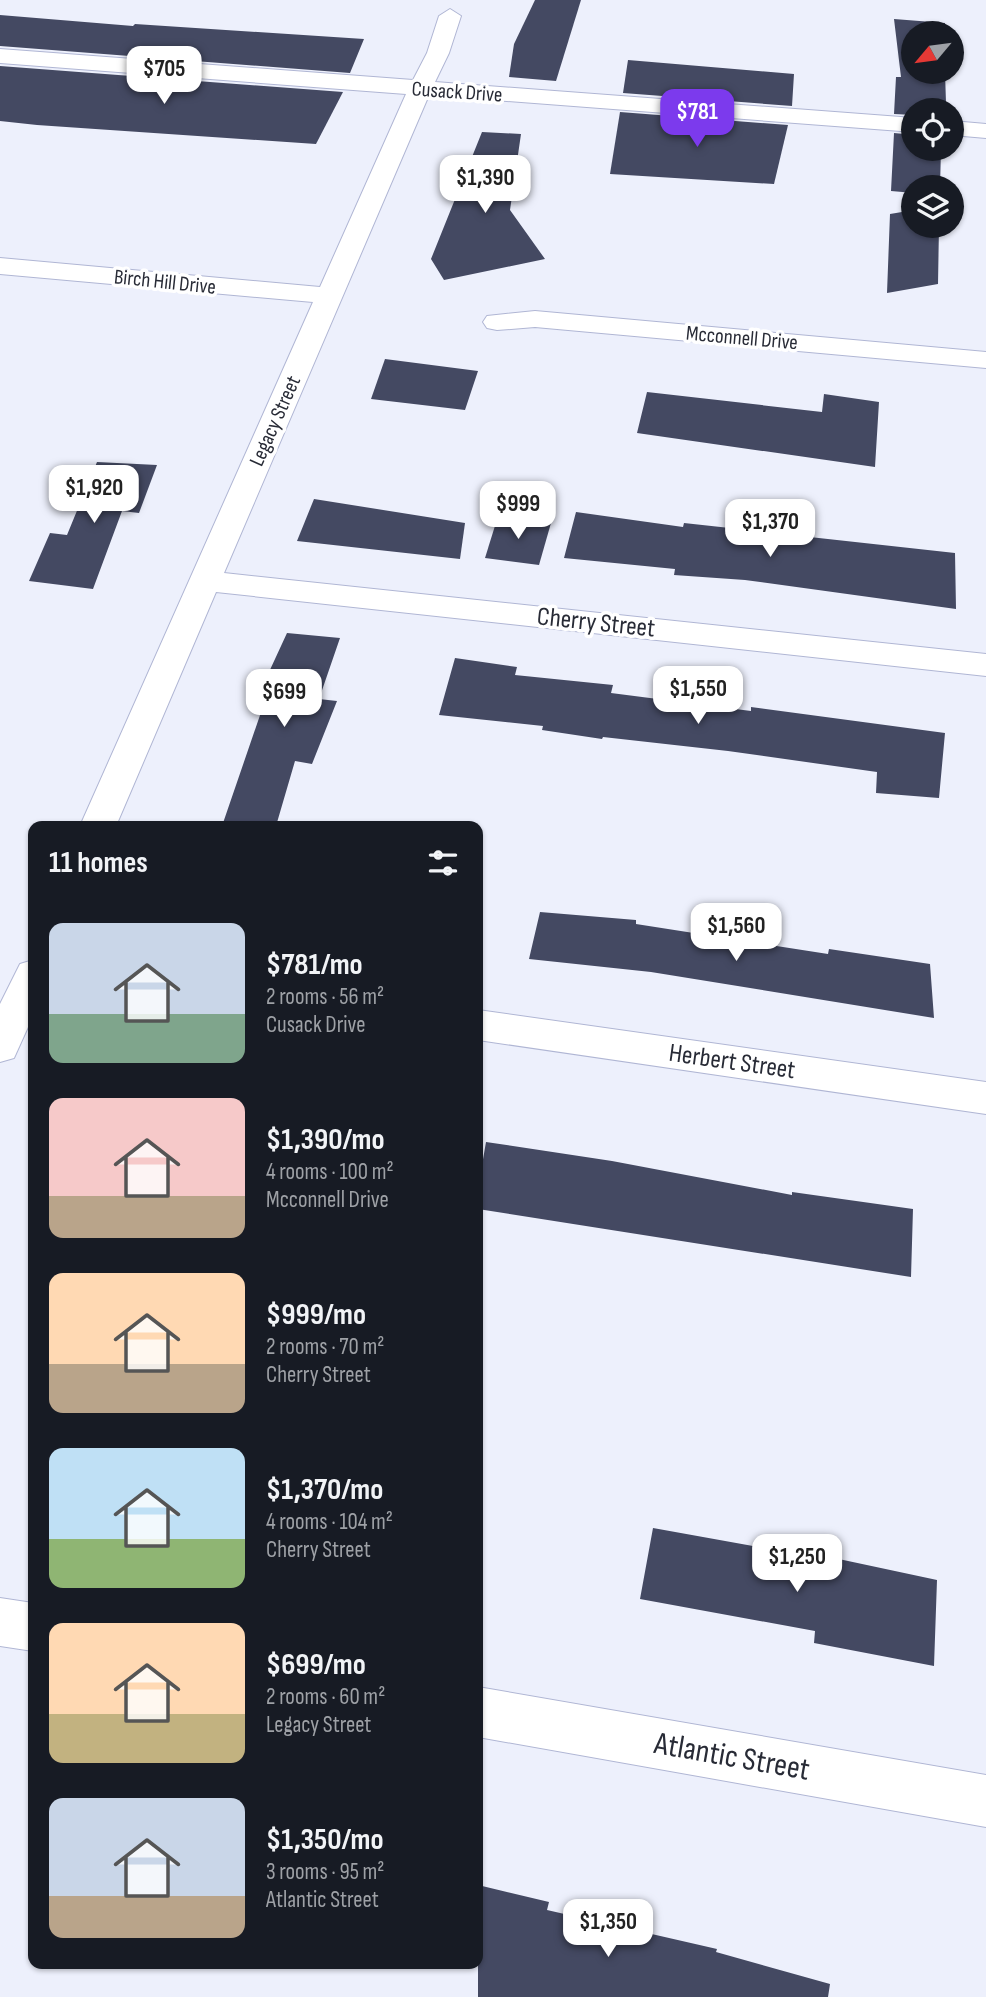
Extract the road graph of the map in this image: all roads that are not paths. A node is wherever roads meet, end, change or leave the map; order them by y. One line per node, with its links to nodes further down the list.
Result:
1 (450, 16): 3 (street, Legacy Street)
2 (0, 56): 3 (street, Cusack Drive)
3 (420, 89): 4 (street, Cusack Drive); 8 (street, Legacy Street)
4 (901, 124)
5 (964, 129): 6 (street)
6 (986, 131)
7 (0, 266): 8 (street, Birch Hill Drive)
8 (330, 296): 11 (street, Legacy Street)
9 (497, 322): 10 (street, Mcconnell Drive)
10 (986, 360)
11 (205, 581): 12 (street, Cherry Street); 13 (street, Legacy Street)
12 (986, 665)
13 (100, 821)
14 (28, 985): 16 (street)
15 (483, 1026): 17 (street, Herbert Street)
16 (0, 1048)
17 (986, 1098)
18 (0, 1622): 19 (street)
19 (28, 1626)
20 (483, 1713): 21 (street, Atlantic Street)
21 (986, 1801)

